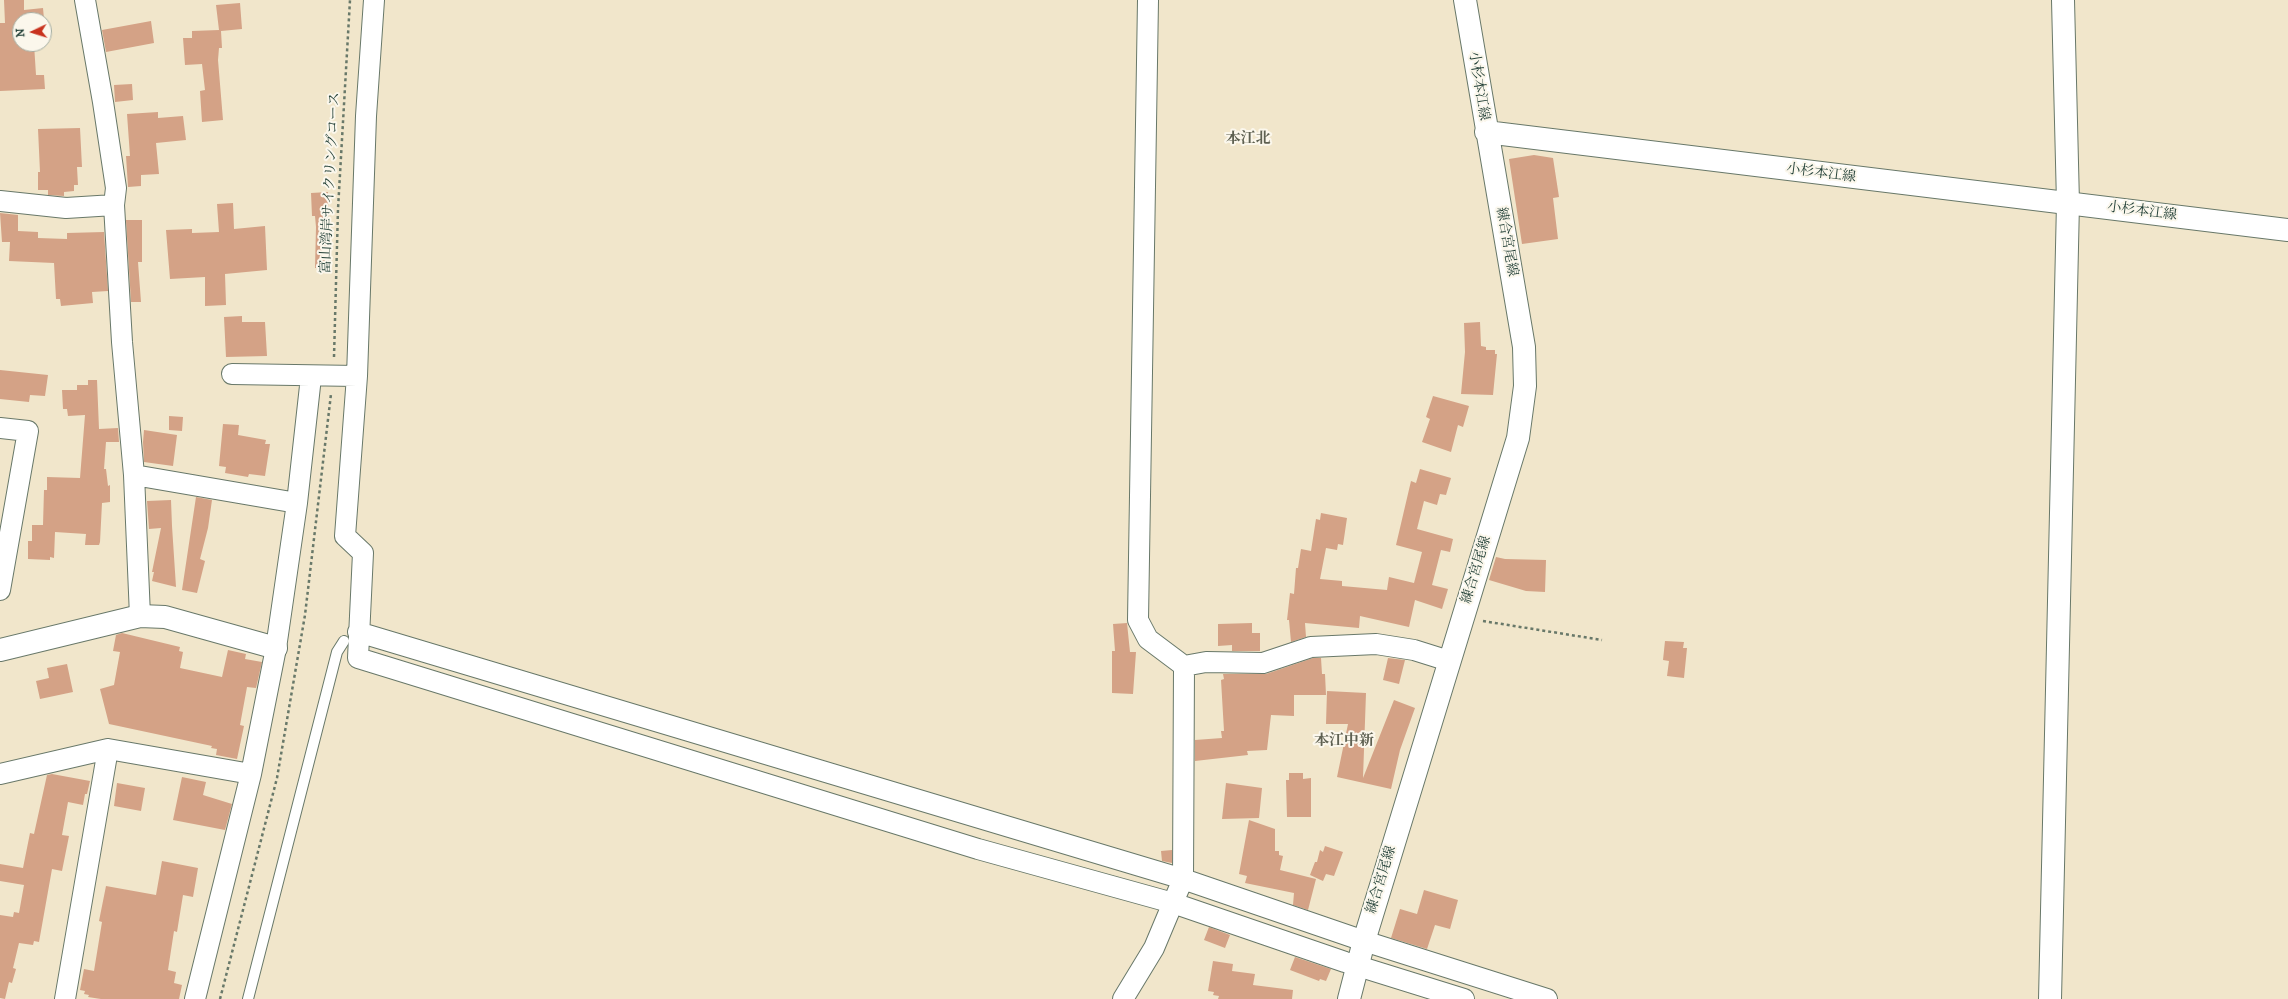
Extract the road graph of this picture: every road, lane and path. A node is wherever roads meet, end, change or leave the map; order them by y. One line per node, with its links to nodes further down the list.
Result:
1 (85, 0): 10 (street)
2 (350, 0): 12 (path, 富山湾岸サイクリングコース)
3 (374, 0): 14 (street)
4 (1148, 0): 27 (street)
5 (1465, 0): 7 (main road, 小杉本江線)
6 (2063, 0): 9 (main road)
7 (1486, 132): 9 (main road, 小杉本江線); 21 (main road, 練合宮尾線)
8 (0, 201): 10 (street)
9 (2068, 203): 11 (main road, 小杉本江線); 42 (main road)
10 (114, 205): 17 (street)
11 (2288, 230)
12 (334, 359)
13 (232, 374): 15 (street)
14 (357, 376): 15 (street); 22 (street)
15 (312, 377): 18 (street)
16 (0, 428): 19 (street)
17 (134, 475): 18 (street); 20 (street)
18 (296, 503): 24 (street)
19 (0, 590)
20 (140, 616): 24 (main road); 25 (main road)
21 (1462, 617): 23 (path); 26 (main road, 練合宮尾線)
22 (351, 636): 31 (street); 32 (street); 37 (lane)
23 (1602, 640)
24 (276, 648): 30 (street)
25 (0, 650)
26 (1449, 661): 27 (street); 33 (main road, 練合宮尾線)
27 (1184, 666): 31 (street)
28 (108, 749): 29 (street); 30 (street); 35 (street)
29 (0, 774)
30 (251, 774): 36 (street)
31 (1183, 879): 32 (street); 33 (street)
32 (1173, 903): 34 (street); 38 (street)
33 (1364, 941): 34 (main road, 練合宮尾線); 41 (street)
34 (1358, 966): 39 (main road, 練合宮尾線); 40 (street)
35 (65, 999)
36 (195, 999)
37 (248, 999)
38 (1123, 999)
39 (1349, 999)
40 (1464, 999)
41 (1547, 999)
42 (2050, 999)

